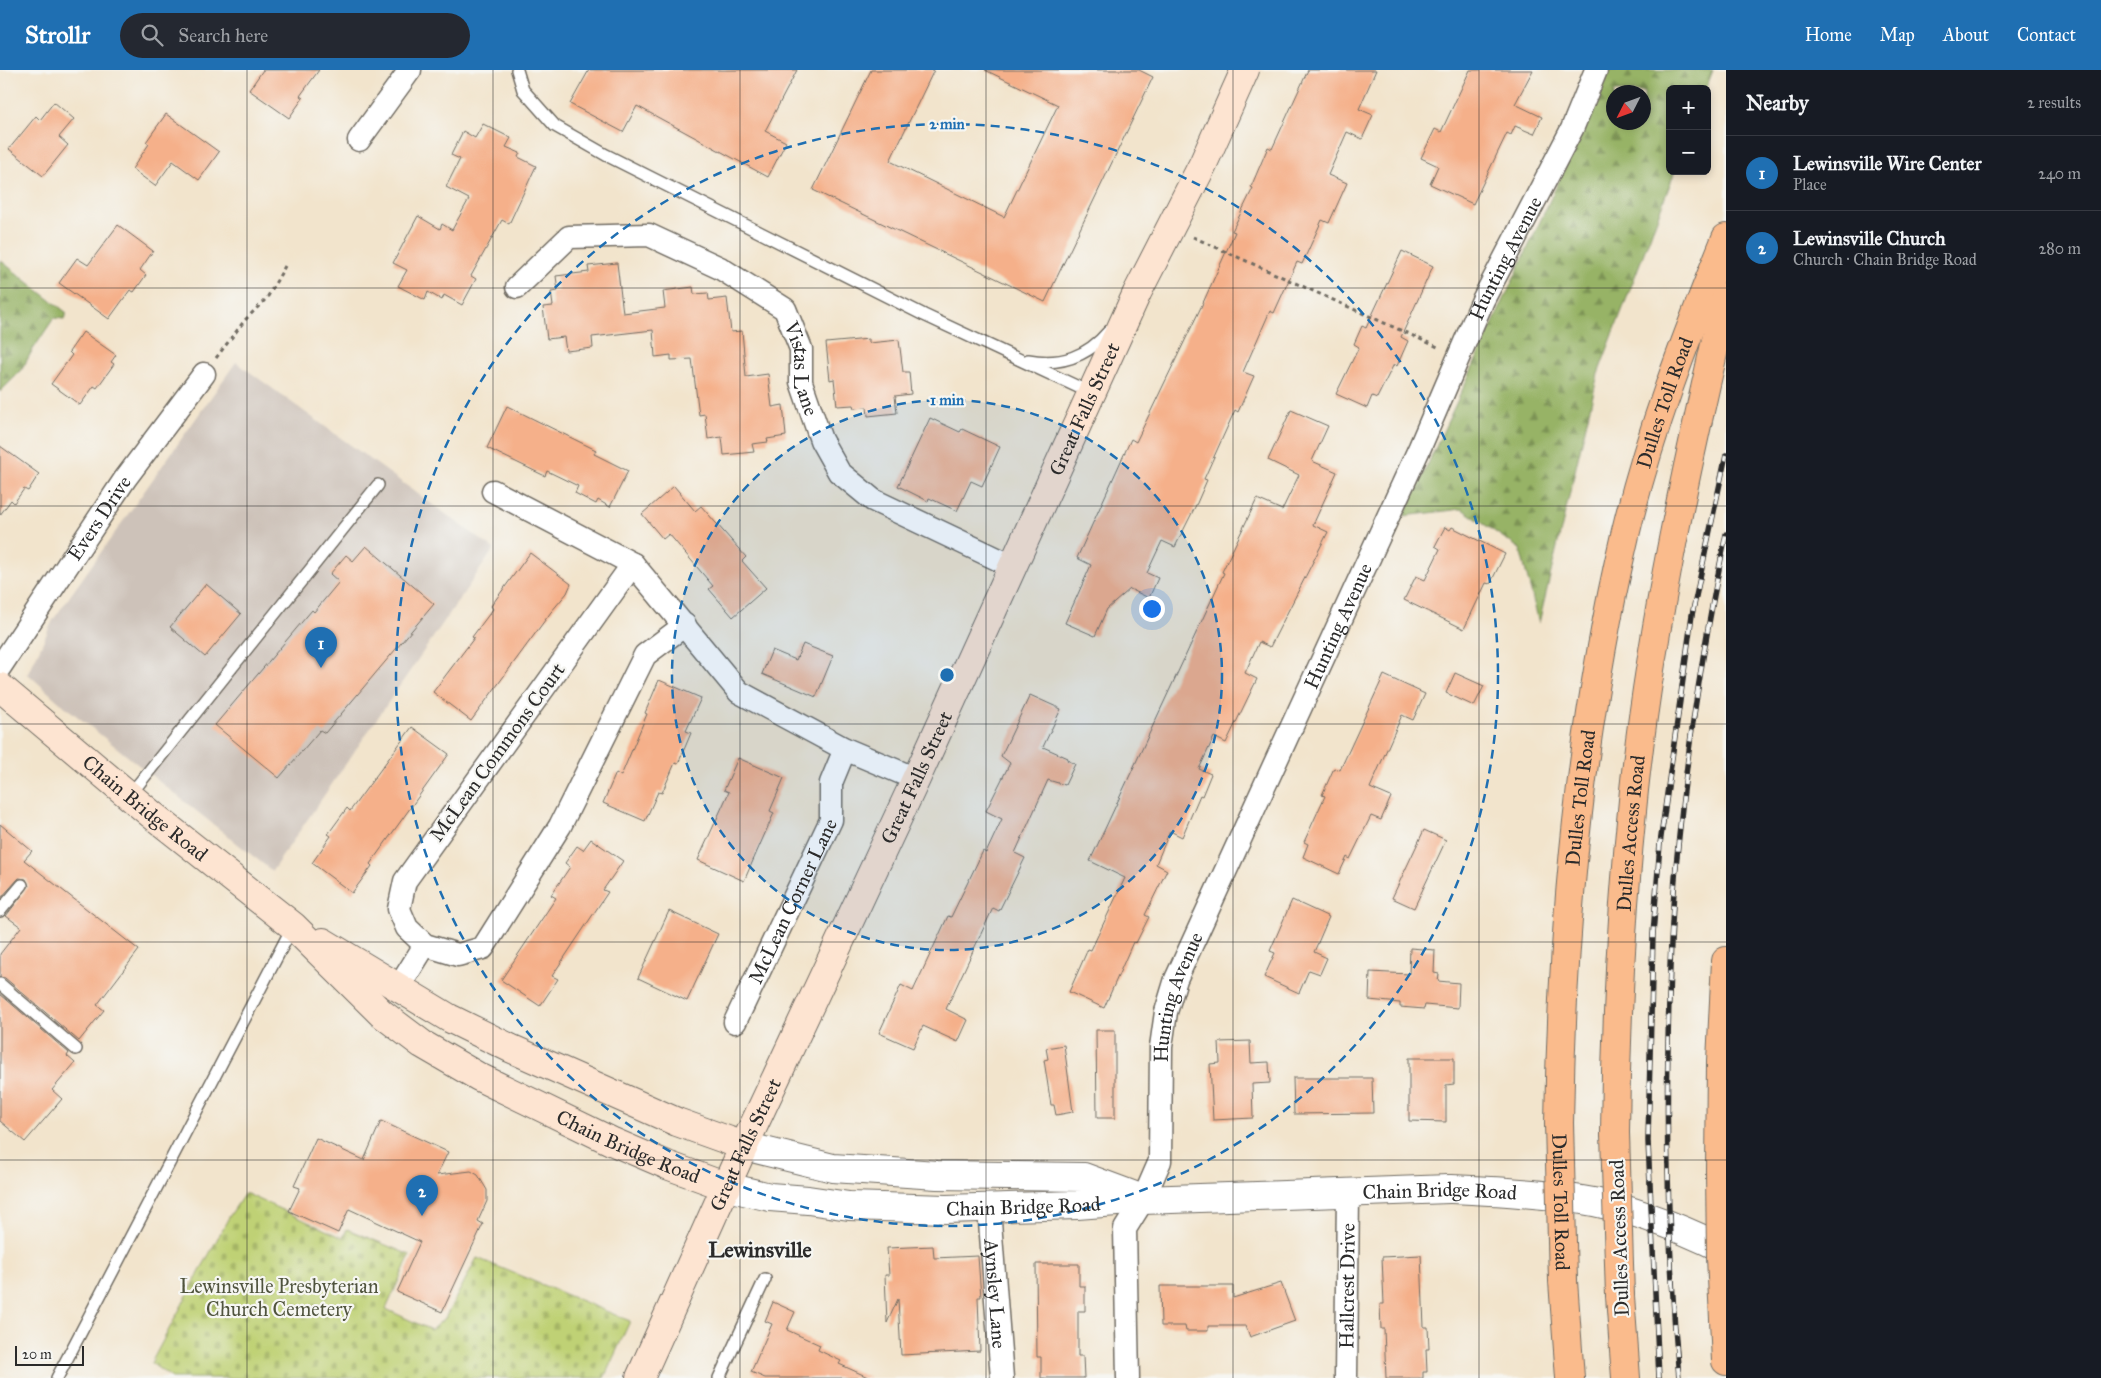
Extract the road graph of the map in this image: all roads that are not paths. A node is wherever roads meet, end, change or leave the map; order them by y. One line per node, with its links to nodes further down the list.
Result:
1 (410, 70): 5 (street)
2 (517, 70): 10 (lane)
3 (1245, 70): 8 (main road, Great Falls Street)
4 (1596, 70): 35 (street, Hunting Avenue)
5 (359, 140)
6 (1726, 238): 47 (highway, Dulles Toll Road, bridge)
7 (517, 287): 16 (street, Vistas Lane)
8 (1137, 293): 10 (lane); 12 (main road, Great Falls Street)
9 (1726, 297): 48 (highway, Dulles Access Road, bridge)
10 (1014, 357): 12 (lane)
11 (204, 374): 18 (street, Evers Drive)
12 (1091, 393): 16 (main road, Great Falls Street)
13 (378, 485): 22 (lane)
14 (493, 491): 15 (street)
15 (633, 564): 17 (street); 26 (street, McLean Commons Court)
16 (1012, 566): 21 (main road, Great Falls Street)
17 (685, 625): 20 (street); 26 (street, McLean Commons Court)
18 (0, 667)
19 (0, 687): 22 (main road, Chain Bridge Road)
20 (845, 749): 21 (street); 30 (street, McLean Corner Lane)
21 (916, 779): 32 (main road, Great Falls Street)
22 (129, 796): 25 (main road, Chain Bridge Road)
23 (22, 885): 24 (lane)
24 (0, 911)
25 (293, 926): 29 (main road, Chain Bridge Road); 33 (main road, Chain Bridge Road); 41 (lane)
26 (425, 945): 29 (street)
27 (1726, 961): 37 (highway, bridge)
28 (0, 984): 31 (lane)
29 (399, 987): 32 (main road, Chain Bridge Road)
30 (735, 1022)
31 (76, 1049)
32 (744, 1146): 33 (main road, Great Falls Street); 35 (street, Chain Bridge Road)
33 (727, 1187): 36 (street, Chain Bridge Road); 42 (main road, Great Falls Street)
34 (1348, 1193): 35 (street, Chain Bridge Road); 37 (street, Chain Bridge Road); 46 (street, Hallcrest Drive)
35 (1144, 1200): 36 (street, Chain Bridge Road); 45 (street, Hunting Avenue)
36 (990, 1209): 44 (street, Aynsley Lane)
37 (1724, 1253): 39 (highway); 40 (highway)
38 (765, 1279): 43 (lane)
39 (1726, 1300)
40 (1726, 1351)
41 (57, 1378)
42 (640, 1378)
43 (719, 1378)
44 (1002, 1378)
45 (1128, 1378)
46 (1346, 1378)
47 (1570, 1378)
48 (1626, 1378)

